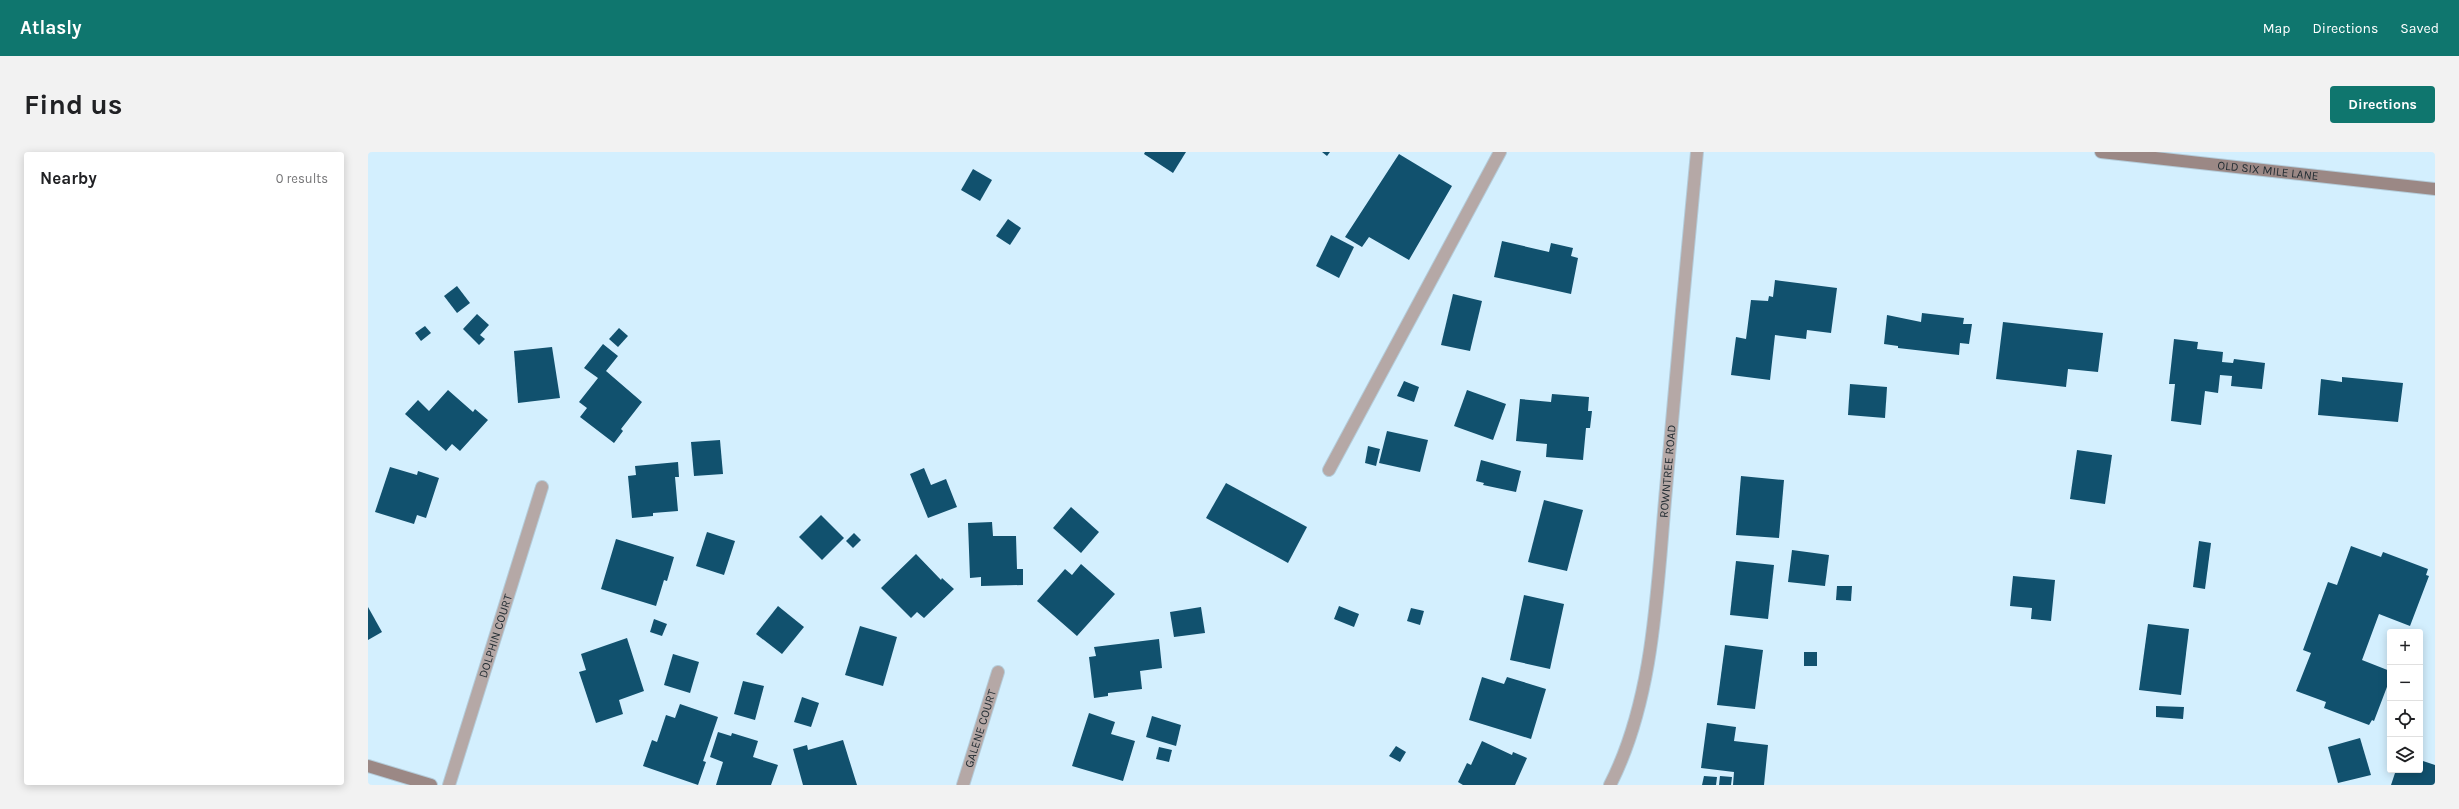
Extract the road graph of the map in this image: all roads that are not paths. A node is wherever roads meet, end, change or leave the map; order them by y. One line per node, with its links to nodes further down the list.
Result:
1 (1500, 152): 5 (street)
2 (1697, 152): 12 (street, ROWNTREE ROAD)
3 (2101, 152): 4 (street, OLD SIX MILE LANE)
4 (2435, 189)
5 (1329, 470)
6 (542, 487): 10 (street, DOLPHIN COURT)
7 (998, 672): 11 (street, GALENE COURT)
8 (368, 766): 9 (street)
9 (431, 785)
10 (449, 785)
11 (963, 785)
12 (1610, 785)

